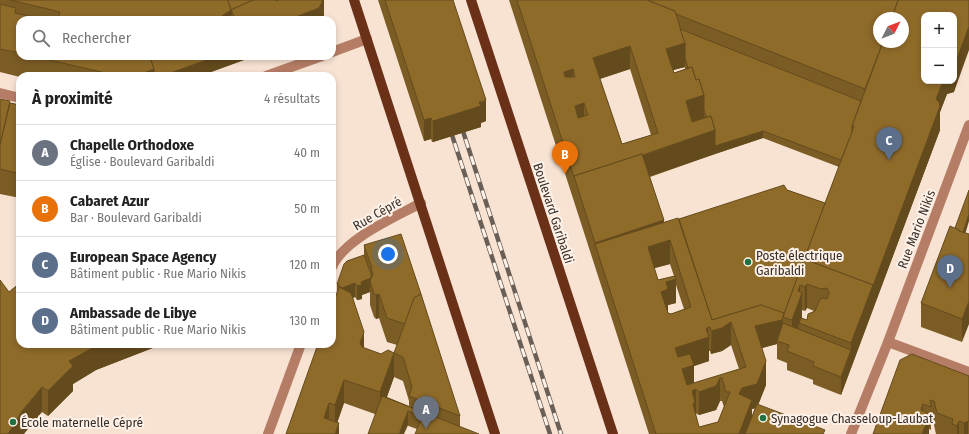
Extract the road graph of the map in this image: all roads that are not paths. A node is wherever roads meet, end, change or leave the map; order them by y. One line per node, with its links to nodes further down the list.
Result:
1 (354, 0): 3 (main road)
2 (471, 0): 17 (main road, Boulevard Garibaldi)
3 (367, 39): 4 (street); 10 (main road)
4 (336, 51)
5 (311, 60): 6 (street)
6 (277, 72)
7 (0, 93): 8 (street)
8 (16, 97)
9 (969, 125): 12 (street, Rue Mario Nikis)
10 (421, 203): 11 (street, Rue Cépré); 16 (main road)
11 (336, 258)
12 (888, 342): 14 (street); 18 (street, Rue Mario Nikis)
13 (300, 348): 15 (street)
14 (969, 372)
15 (268, 434)
16 (495, 434)
17 (613, 434)
18 (852, 434)

